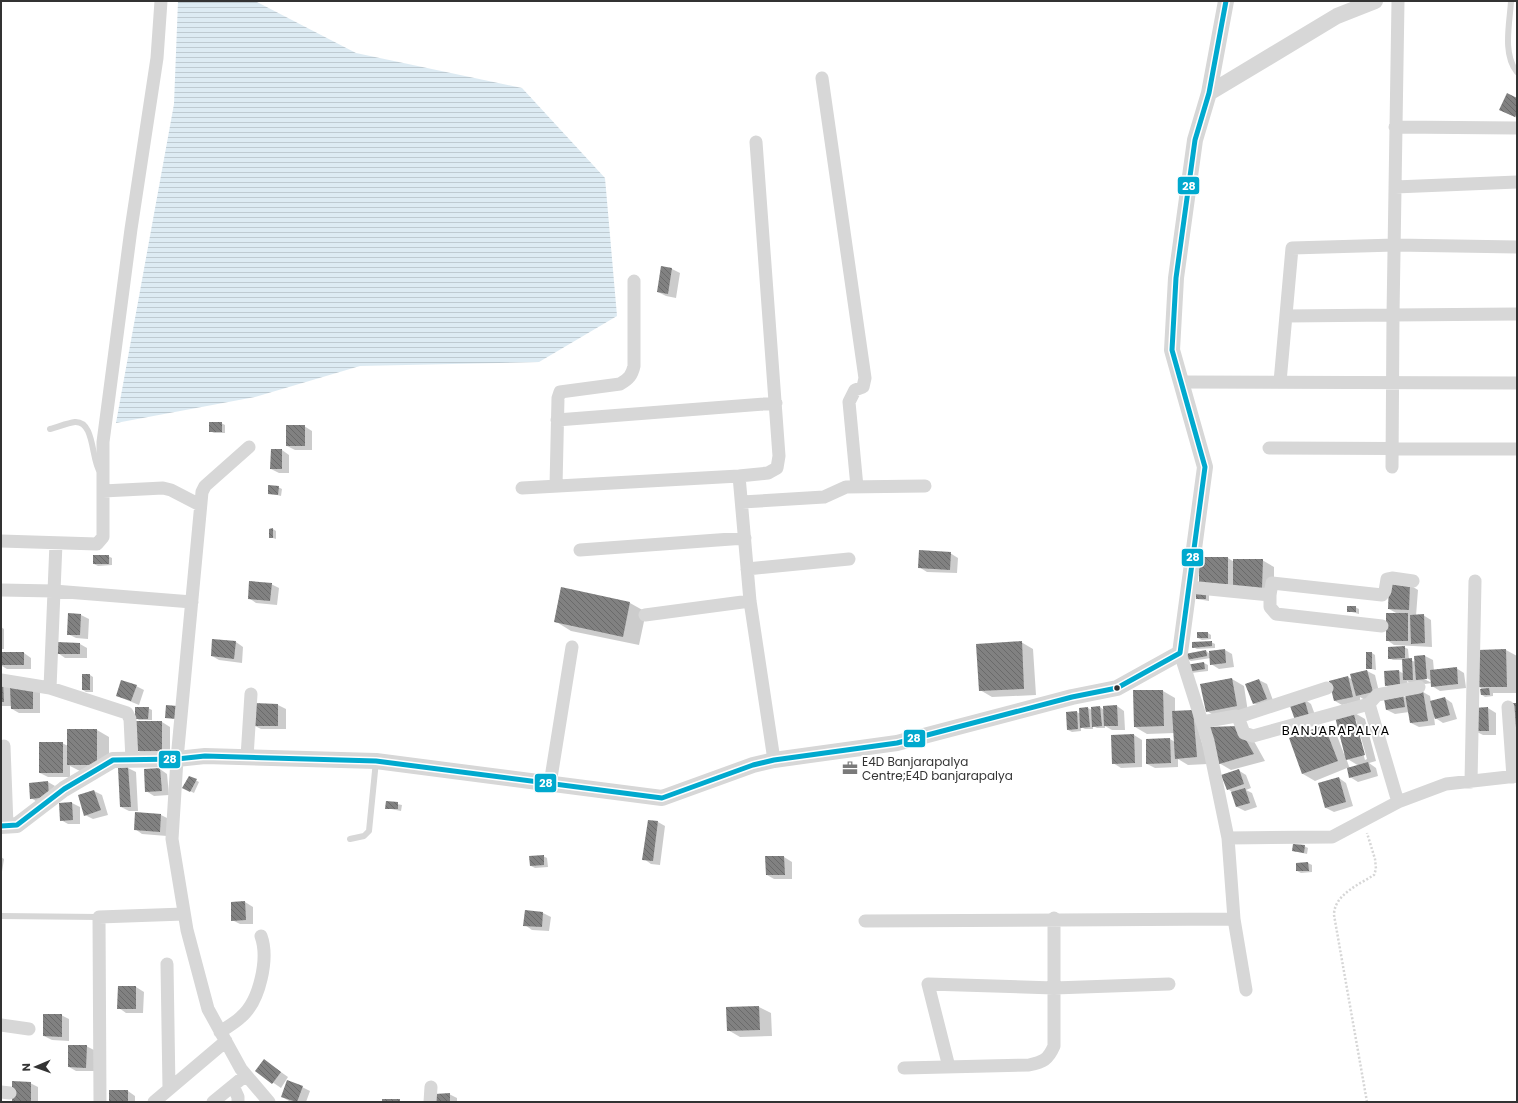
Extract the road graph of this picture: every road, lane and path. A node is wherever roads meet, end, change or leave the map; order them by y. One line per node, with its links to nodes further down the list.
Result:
1 (161, 1): 33 (street)
2 (1226, 1): 8 (street)
3 (1375, 1): 8 (street)
4 (1398, 1): 9 (street)
5 (1511, 1): 6 (lane)
6 (1517, 72)
7 (822, 78): 36 (street)
8 (1209, 93): 20 (street)
9 (1395, 127): 10 (street); 13 (street)
10 (1517, 128)
11 (756, 142): 24 (street)
12 (1517, 182): 13 (street)
13 (1395, 187): 14 (street)
14 (1395, 246): 15 (street); 18 (street); 19 (street)
15 (1517, 247)
16 (634, 281): 25 (street)
17 (1517, 314): 18 (street)
18 (1393, 315): 19 (street); 22 (street)
19 (1286, 316): 21 (street)
20 (1181, 382): 21 (street); 49 (street)
21 (1280, 382): 22 (street)
22 (1393, 382): 23 (street); 29 (street)
23 (1517, 383)
24 (776, 403): 25 (street); 32 (street)
25 (557, 420): 34 (street)
26 (50, 429): 33 (lane)
27 (249, 447): 40 (street)
28 (1269, 448): 29 (street)
29 (1393, 448): 30 (street); 31 (street)
30 (1517, 449)
31 (1392, 467)
32 (740, 476): 34 (street); 39 (street)
33 (103, 477): 38 (street)
34 (556, 486): 37 (street)
35 (925, 486): 36 (street)
36 (857, 487): 39 (street)
37 (522, 488)
38 (103, 491): 40 (street); 43 (street)
39 (742, 502): 41 (street)
40 (200, 505): 54 (street)
41 (745, 538): 44 (street); 46 (street)
42 (1, 541): 43 (street)
43 (56, 543): 51 (street)
44 (580, 550)
45 (850, 559): 46 (street)
46 (747, 569): 53 (street)
47 (1413, 581): 52 (street)
48 (1475, 581): 75 (street)
49 (1189, 587): 52 (street); 58 (street)
50 (1, 590): 51 (street)
51 (54, 591): 54 (street); 61 (street)
52 (1270, 595): 56 (street)
53 (750, 601): 55 (street); 72 (street)
54 (192, 602): 70 (street)
55 (645, 615)
56 (1382, 626)
57 (572, 647): 76 (street)
58 (1180, 653): 67 (street); 72 (street)
59 (1, 680): 61 (street)
60 (1419, 687): 64 (street)
61 (50, 688): 71 (street)
62 (1327, 688): 66 (street)
63 (251, 694): 69 (street)
64 (1369, 704): 66 (street); 77 (street)
65 (1508, 708): 74 (street)
66 (1238, 717): 67 (street)
67 (1202, 722): 80 (street)
68 (4, 746): 79 (street)
69 (247, 756): 70 (street); 73 (street)
70 (177, 759): 71 (street); 82 (street)
71 (132, 760): 79 (street)
72 (774, 760): 76 (street)
73 (376, 761): 76 (street); 81 (lane)
74 (1515, 777): 75 (street)
75 (1471, 782): 77 (street)
76 (550, 784)
77 (1398, 802): 78 (street)
78 (1363, 821): 80 (street); 108 (path)
79 (4, 826)
80 (1228, 838): 86 (street)
81 (350, 839)
82 (184, 914): 84 (street); 95 (street)
83 (1, 916): 84 (lane)
84 (98, 917): 102 (street)
85 (1054, 918): 86 (street); 87 (street); 91 (street)
86 (1234, 919): 92 (street)
87 (865, 921)
88 (261, 936): 95 (street)
89 (167, 964): 101 (street)
90 (1169, 984): 91 (street)
91 (1054, 988): 96 (street); 96 (street)
92 (1246, 990)
93 (1, 1025): 94 (street)
94 (29, 1029)
95 (223, 1036): 98 (street); 101 (street)
96 (949, 1067): 97 (street)
97 (904, 1068)
98 (246, 1075): 99 (street); 106 (street)
99 (233, 1086): 104 (street); 105 (street)
100 (431, 1087): 107 (street)
101 (169, 1089): 103 (street)
102 (100, 1102)
103 (154, 1102)
104 (213, 1102)
105 (238, 1102)
106 (269, 1102)
107 (430, 1102)
108 (1367, 1102)

